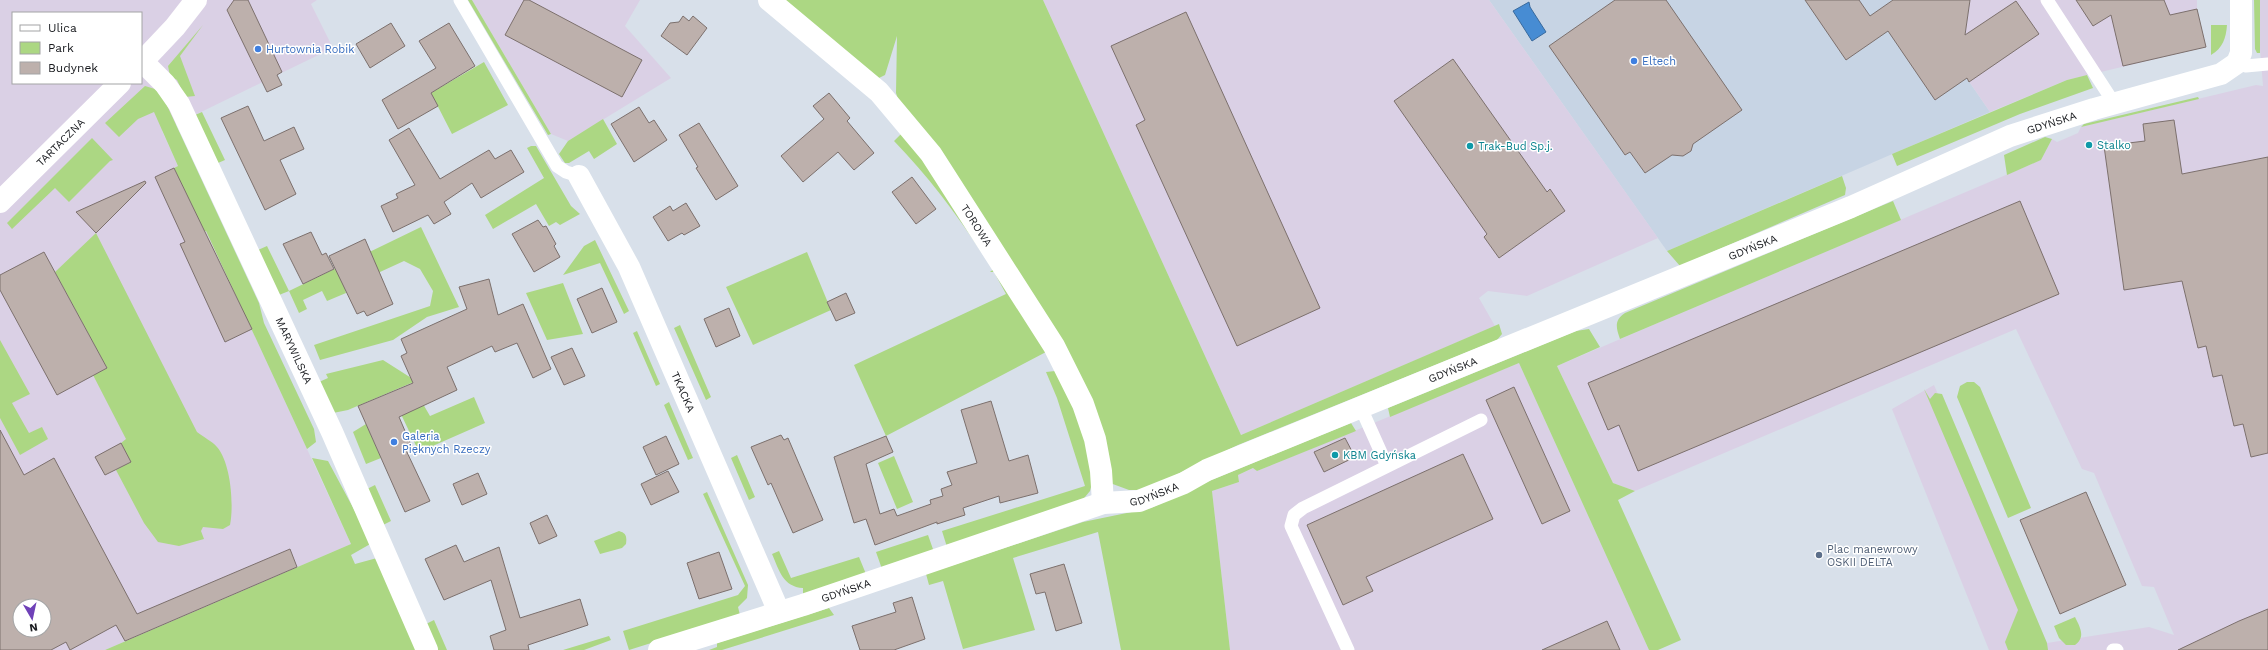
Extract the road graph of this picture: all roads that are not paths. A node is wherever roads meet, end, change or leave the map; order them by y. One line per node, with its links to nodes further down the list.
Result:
1 (196, 0): 6 (street)
2 (460, 0): 11 (lane)
3 (769, 0): 16 (street, TOROWA)
4 (2047, 0): 10 (lane)
5 (2241, 0): 7 (street)
6 (142, 62): 18 (street, MARYWILSKA)
7 (2237, 64): 8 (lane); 10 (street, GDYŃSKA)
8 (2268, 64)
9 (119, 84): 12 (street, TARTACZNA)
10 (2114, 103): 13 (street, GDYŃSKA)
11 (579, 176): 17 (street, TKACKA)
12 (0, 202)
13 (1361, 408): 15 (lane); 16 (street, GDYŃSKA)
14 (1481, 420): 15 (lane)
15 (1387, 466): 20 (lane)
16 (1103, 503): 17 (street, GDYŃSKA)
17 (779, 612): 19 (street, GDYŃSKA)
18 (427, 650)
19 (659, 650)
20 (1348, 650)

